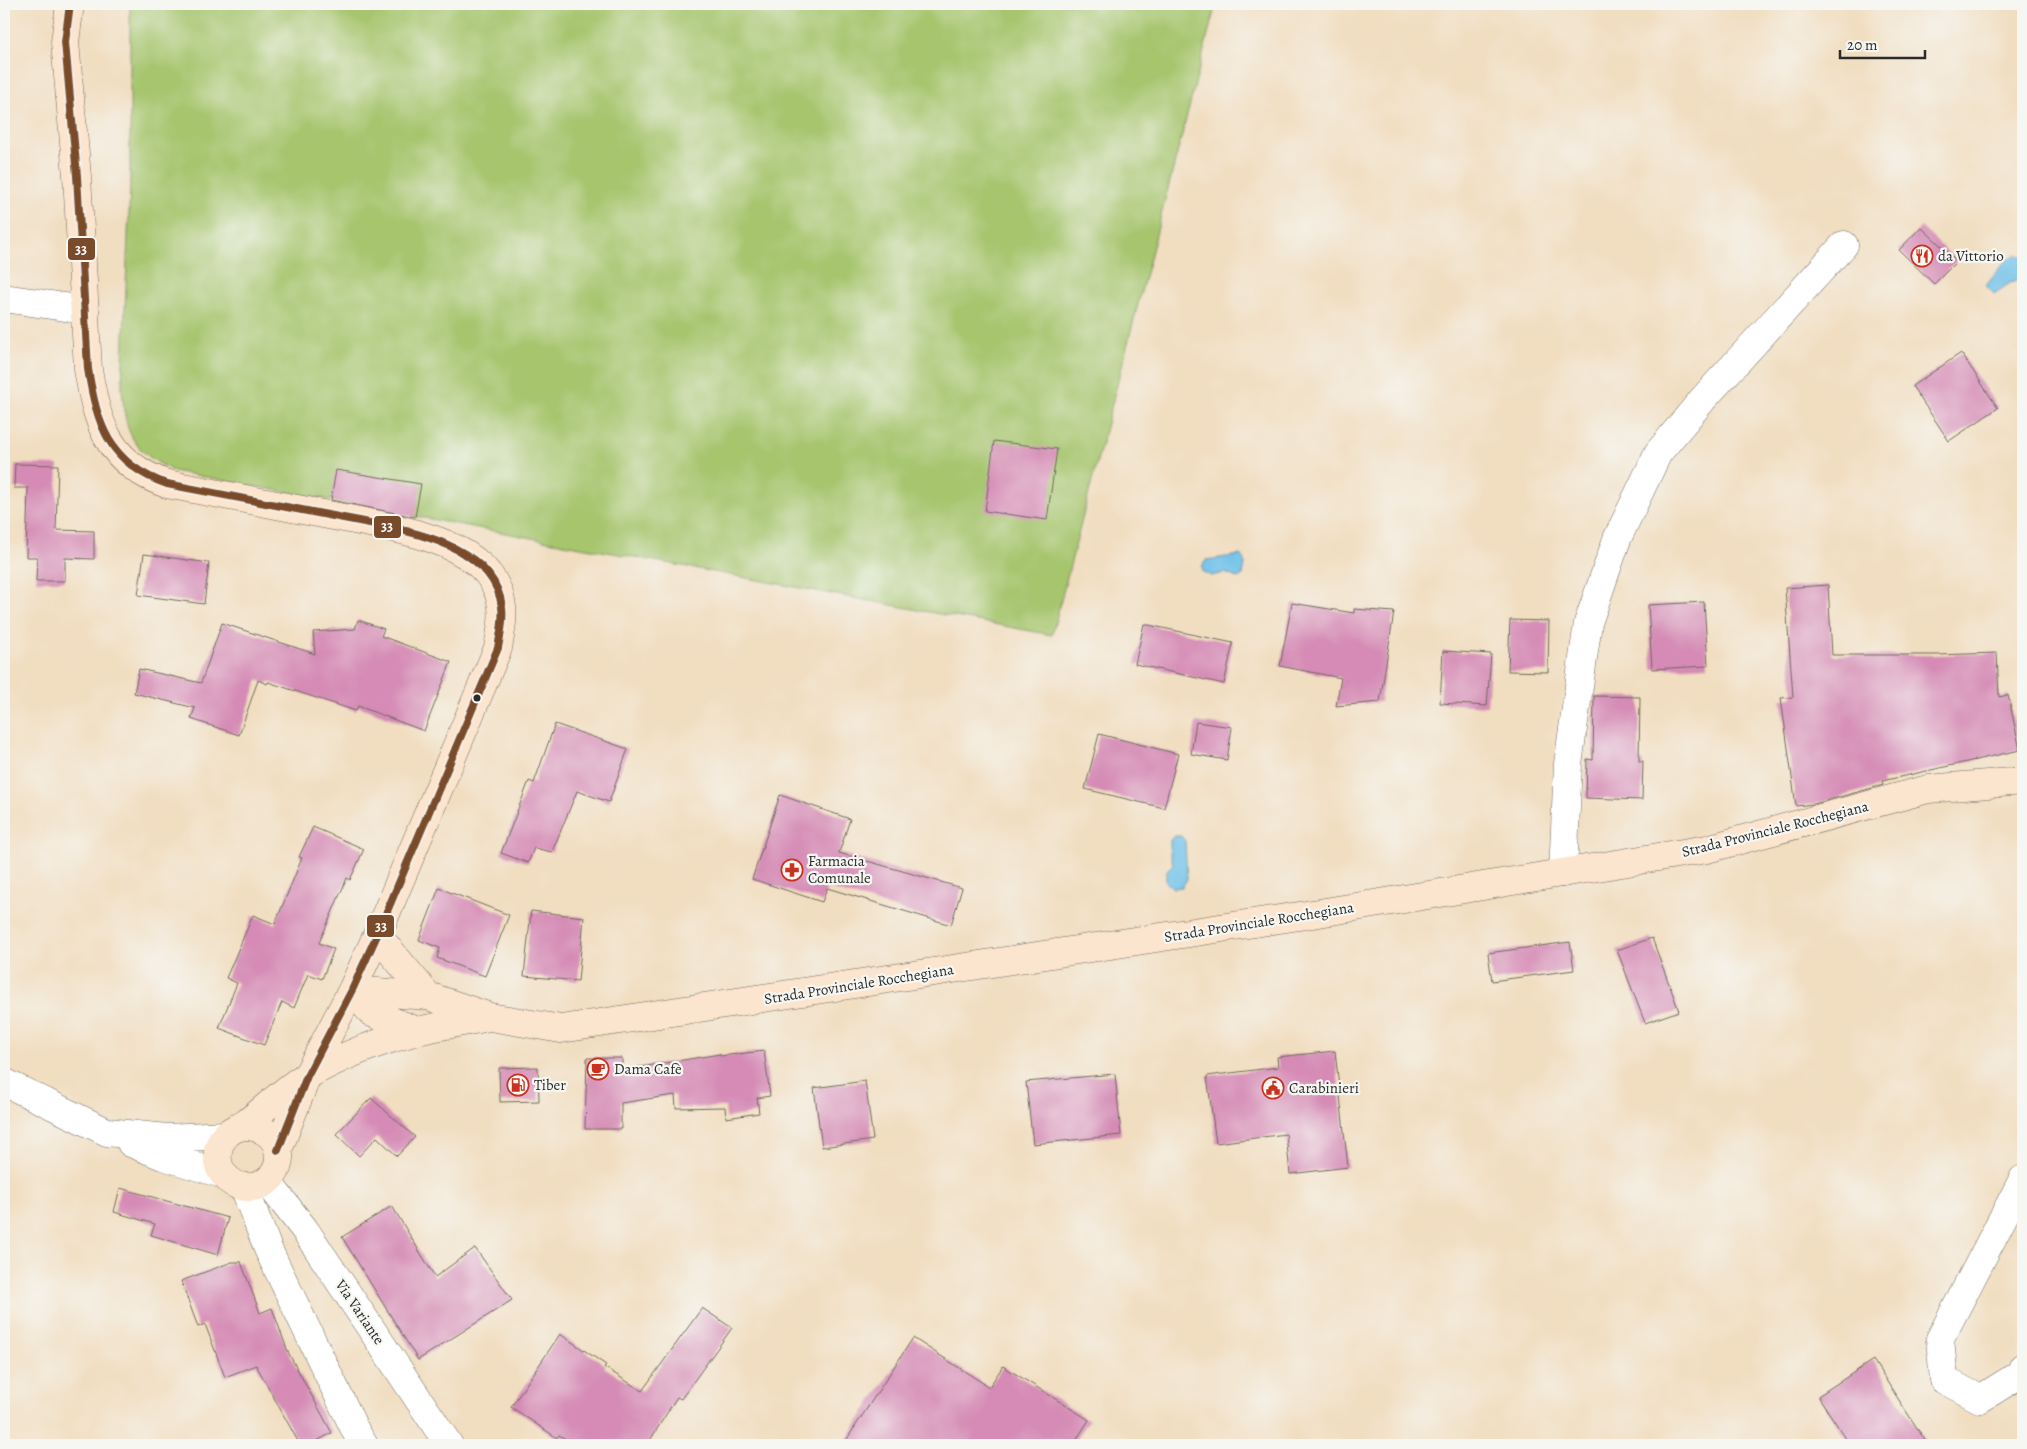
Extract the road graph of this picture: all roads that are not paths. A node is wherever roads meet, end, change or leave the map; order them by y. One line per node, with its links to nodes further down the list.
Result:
1 (70, 4): 4 (main road)
2 (1844, 245): 6 (street)
3 (4, 298): 4 (street)
4 (84, 310): 7 (main road)
5 (2023, 781): 6 (main road, Strada Provinciale Rocchegiana)
6 (1563, 873): 10 (main road, Strada Provinciale Rocchegiana)
7 (378, 935): 8 (main road); 9 (main road)
8 (352, 990): 9 (main road, Strada Provinciale Rocchegiana); 11 (main road); 12 (main road)
9 (428, 996): 10 (main road, Strada Provinciale Rocchegiana)
10 (490, 1017): 11 (main road, Strada Provinciale Rocchegiana)
11 (417, 1031): 12 (main road, Strada Provinciale Rocchegiana)
12 (307, 1076): 14 (main road); 16 (main road)
13 (4, 1082): 15 (street)
14 (234, 1130): 15 (street); 16 (main road); 18 (main road)
15 (107, 1132): 18 (street)
16 (278, 1150): 18 (main road)
17 (2023, 1179): 19 (street)
18 (245, 1181): 20 (street); 21 (street, Via Variante)
19 (2023, 1367)
20 (364, 1445)
21 (449, 1445)

